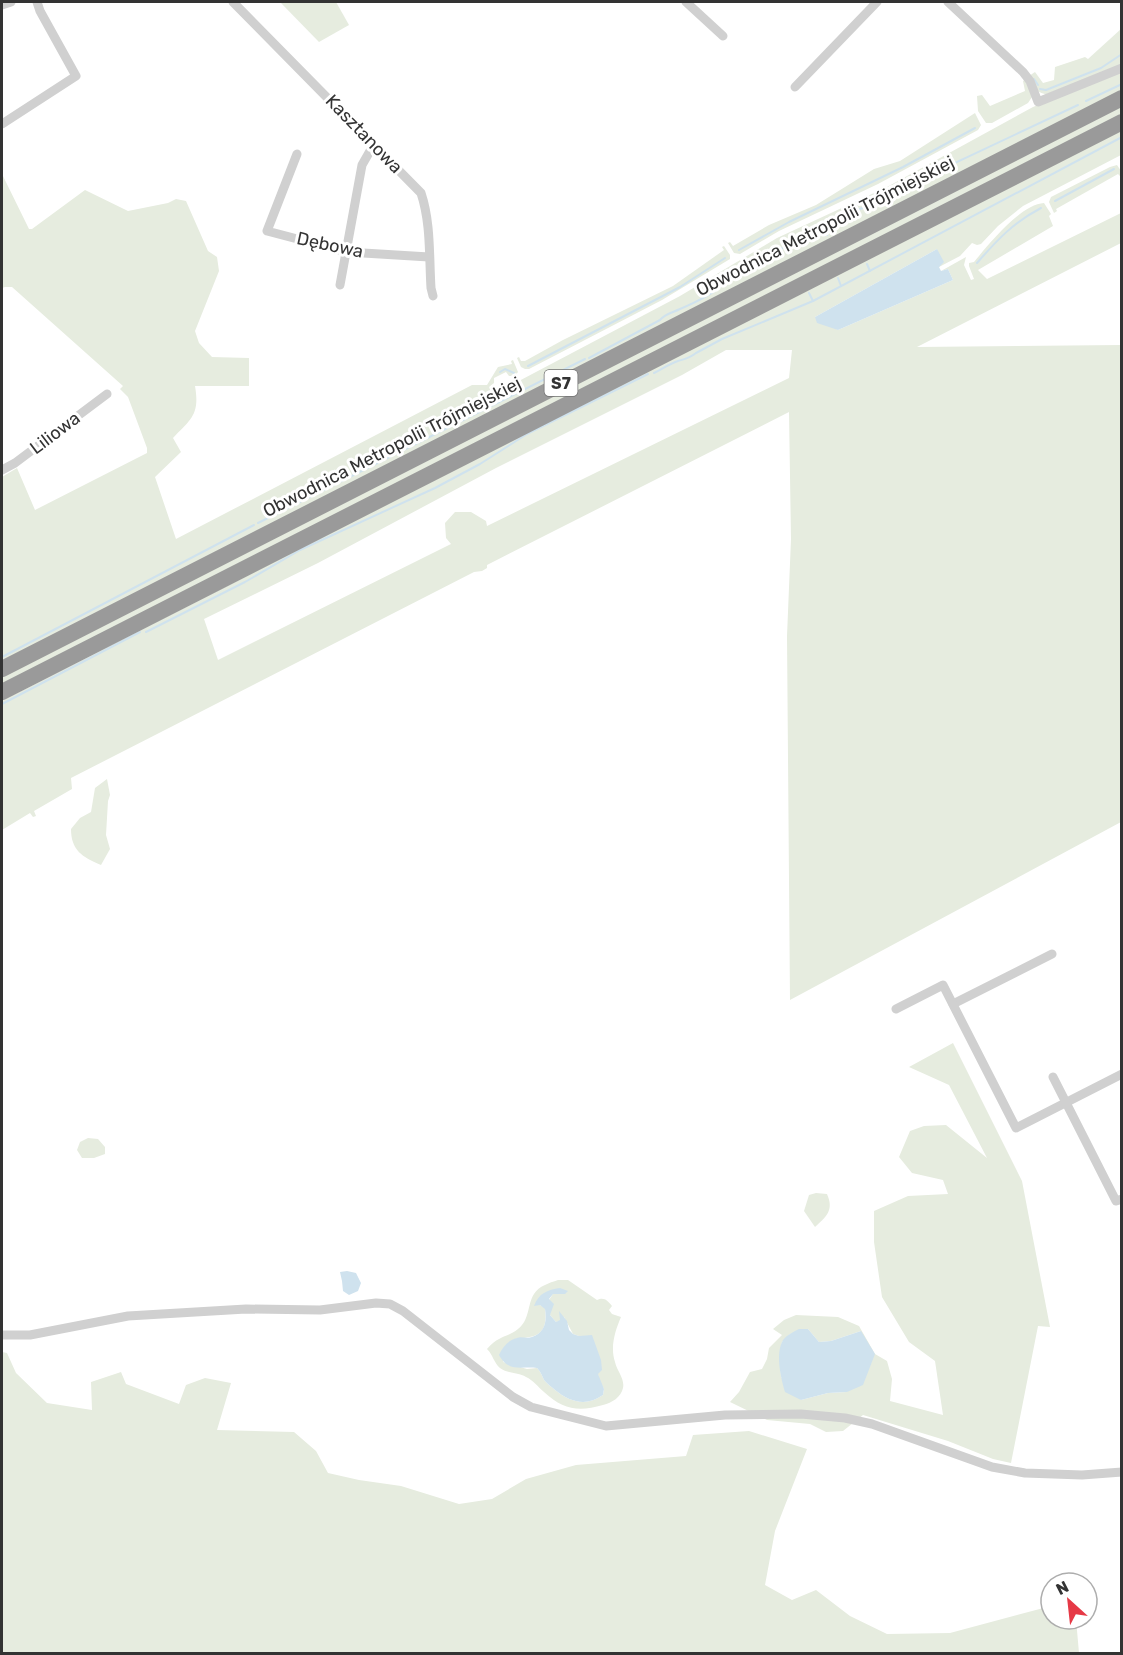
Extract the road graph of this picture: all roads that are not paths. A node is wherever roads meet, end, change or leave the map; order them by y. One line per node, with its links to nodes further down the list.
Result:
1 (11, 2): 7 (street)
2 (37, 2): 13 (street)
3 (233, 2): 14 (street, Kasztanowa)
4 (686, 2): 8 (street)
5 (877, 2): 10 (street)
6 (948, 2): 9 (street)
7 (2, 5)
8 (723, 36)
9 (1122, 68)
10 (795, 87)
11 (1122, 98): 22 (highway, Obwodnica Metropolii Trójmiejskiej / S7)
12 (1122, 122): 23 (highway, S7)
13 (2, 124)
14 (374, 144): 16 (street); 17 (street, Kasztanowa)
15 (297, 154): 16 (street, Dębowa)
16 (346, 252): 17 (street, Dębowa); 18 (street)
17 (429, 257): 19 (street, Kasztanowa)
18 (340, 285)
19 (434, 296)
20 (106, 394): 21 (street, Liliowa)
21 (2, 470)
22 (2, 669)
23 (2, 692)
24 (1052, 954): 25 (street)
25 (953, 1004): 26 (street); 29 (street)
26 (896, 1009)
27 (1122, 1074): 29 (street)
28 (1053, 1077): 29 (street)
29 (1066, 1102): 30 (street)
30 (1122, 1198)
31 (2, 1335): 32 (street)
32 (1122, 1472)

